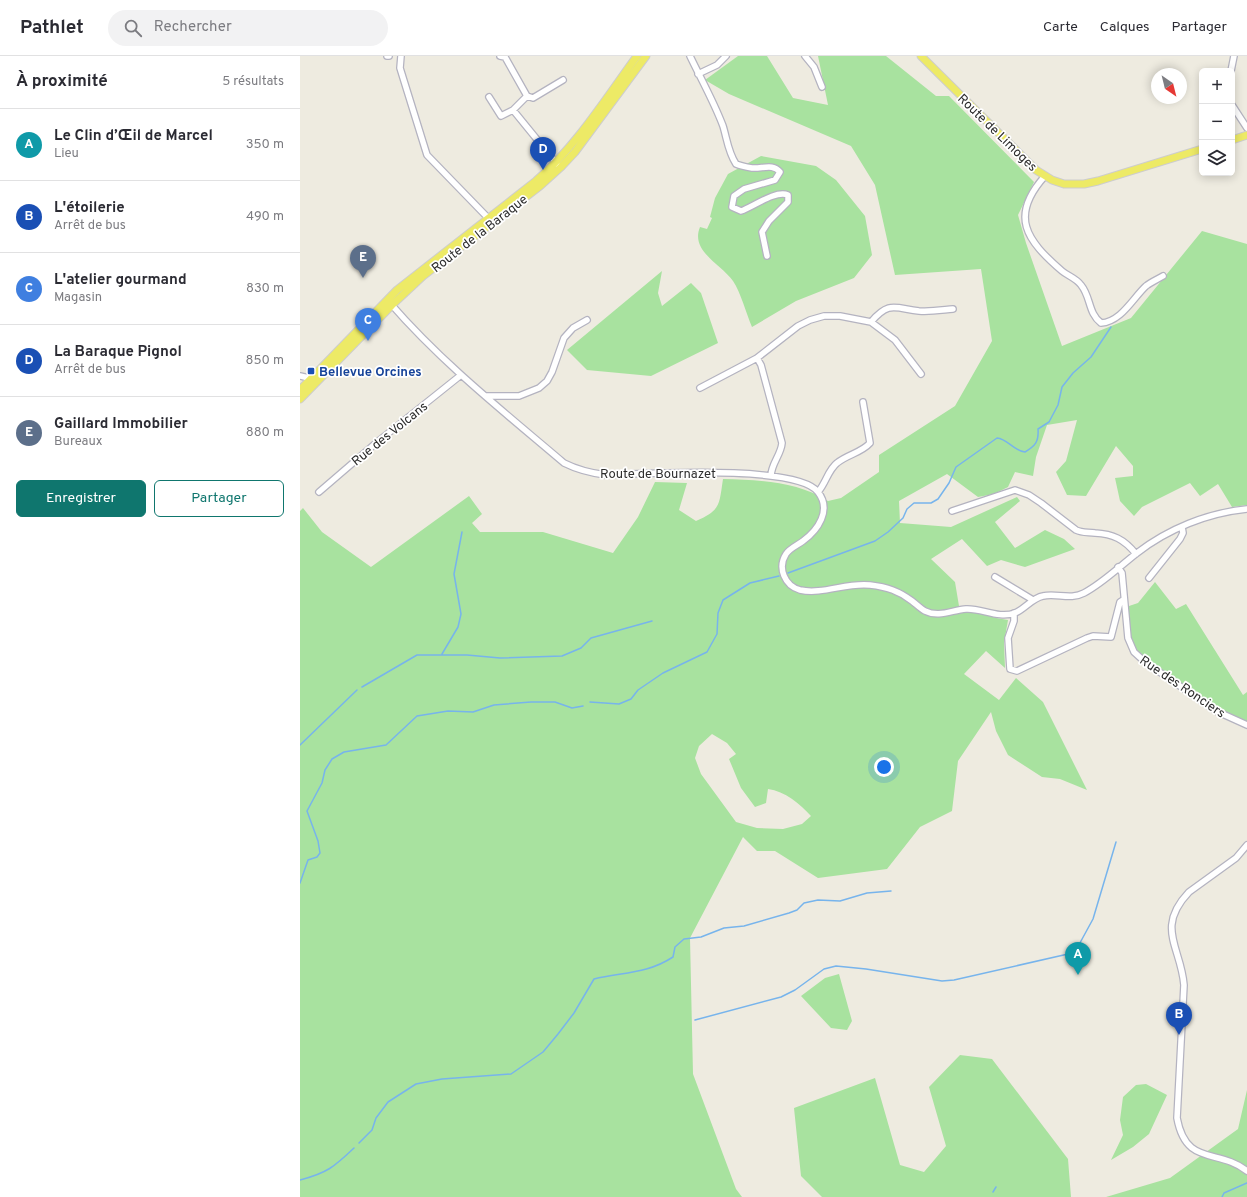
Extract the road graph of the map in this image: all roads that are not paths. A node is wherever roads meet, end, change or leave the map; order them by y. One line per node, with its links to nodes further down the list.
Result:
1 (402, 56): 24 (street)
2 (500, 56): 14 (street)
3 (637, 56): 22 (main road, Route de la Baraque)
4 (646, 56): 22 (main road, Route de la Baraque)
5 (690, 56): 11 (street)
6 (726, 56): 11 (street)
7 (806, 56): 13 (street)
8 (921, 56): 23 (main road, Route de Limoges)
9 (1234, 56): 10 (street)
10 (1232, 68)
11 (698, 74): 25 (street)
12 (563, 80): 14 (street)
13 (822, 86)
14 (527, 96): 16 (street)
15 (489, 97): 16 (street)
16 (513, 110): 22 (street)
17 (1235, 110): 18 (street)
18 (1247, 128)
19 (1247, 135): 20 (main road)
20 (1235, 139)
21 (1199, 150): 23 (main road, Route de Limoges)
22 (558, 165): 24 (main road, Route de la Baraque)
23 (1045, 176): 26 (street)
24 (490, 220): 27 (main road, Route de la Baraque)
25 (767, 256)
26 (1163, 276)
27 (390, 302): 33 (street, Route de Bournazet); 35 (main road, Route de la Baraque)
28 (953, 309): 30 (street)
29 (587, 320): 38 (street)
30 (871, 322): 31 (street); 32 (street)
31 (757, 358): 36 (street); 41 (street)
32 (921, 374)
33 (461, 375): 38 (street, Route de Bournazet); 42 (street, Rue des Volcans)
34 (300, 376): 35 (street)
35 (315, 380): 37 (main road, Route de la Baraque); 39 (main road, Route de la Baraque)
36 (700, 388)
37 (300, 390)
38 (486, 396): 41 (street, Route de Bournazet)
39 (300, 399)
40 (863, 402): 43 (street)
41 (770, 476): 43 (street, Route de Bournazet)
42 (319, 492)
43 (818, 492): 53 (street)
44 (1247, 509): 46 (street)
45 (952, 511): 47 (street)
46 (1182, 527): 47 (street); 50 (street)
47 (1136, 554): 48 (street)
48 (1118, 567): 51 (street); 52 (street, Rue des Ronciers)
49 (995, 577): 51 (street)
50 (1149, 578)
51 (1034, 600): 53 (street)
52 (1123, 600): 53 (street); 54 (street, Rue des Ronciers)
53 (1014, 613)
54 (1247, 725)
55 (1247, 845): 56 (street)
56 (1247, 1171)

